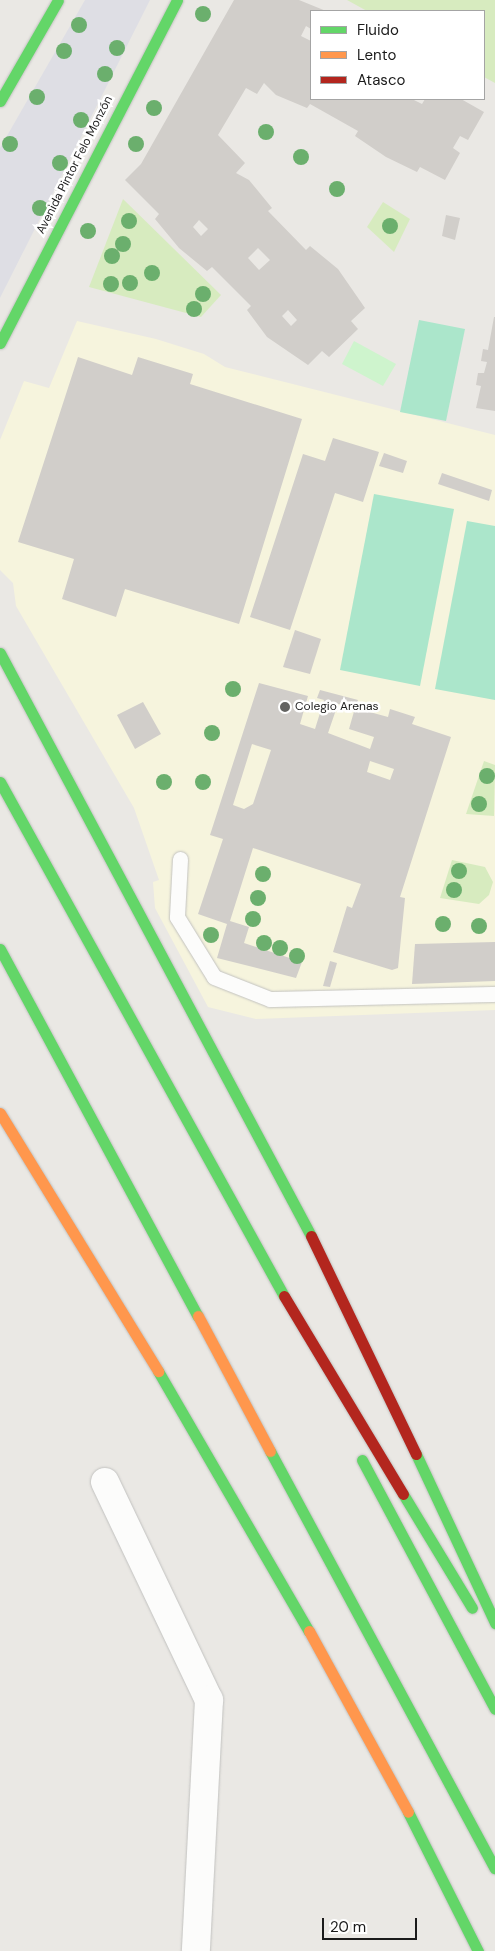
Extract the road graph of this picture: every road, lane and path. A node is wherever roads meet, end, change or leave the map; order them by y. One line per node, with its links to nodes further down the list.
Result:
1 (58, 0): 3 (main road)
2 (177, 0): 5 (main road, Avenida Pintor Felo Monzón)
3 (5, 77): 4 (main road)
4 (0, 101)
5 (0, 343)
6 (0, 653): 16 (main road)
7 (0, 782): 12 (main road)
8 (180, 859): 10 (lane)
9 (0, 948): 19 (main road)
10 (495, 994)
11 (0, 1113): 21 (main road)
12 (276, 1283): 13 (main road); 17 (main road)
13 (345, 1425)
14 (358, 1452): 18 (main road)
15 (105, 1482): 20 (street)
16 (495, 1623)
17 (490, 1634)
18 (495, 1709)
19 (495, 1868)
20 (196, 1951)
21 (478, 1951)

